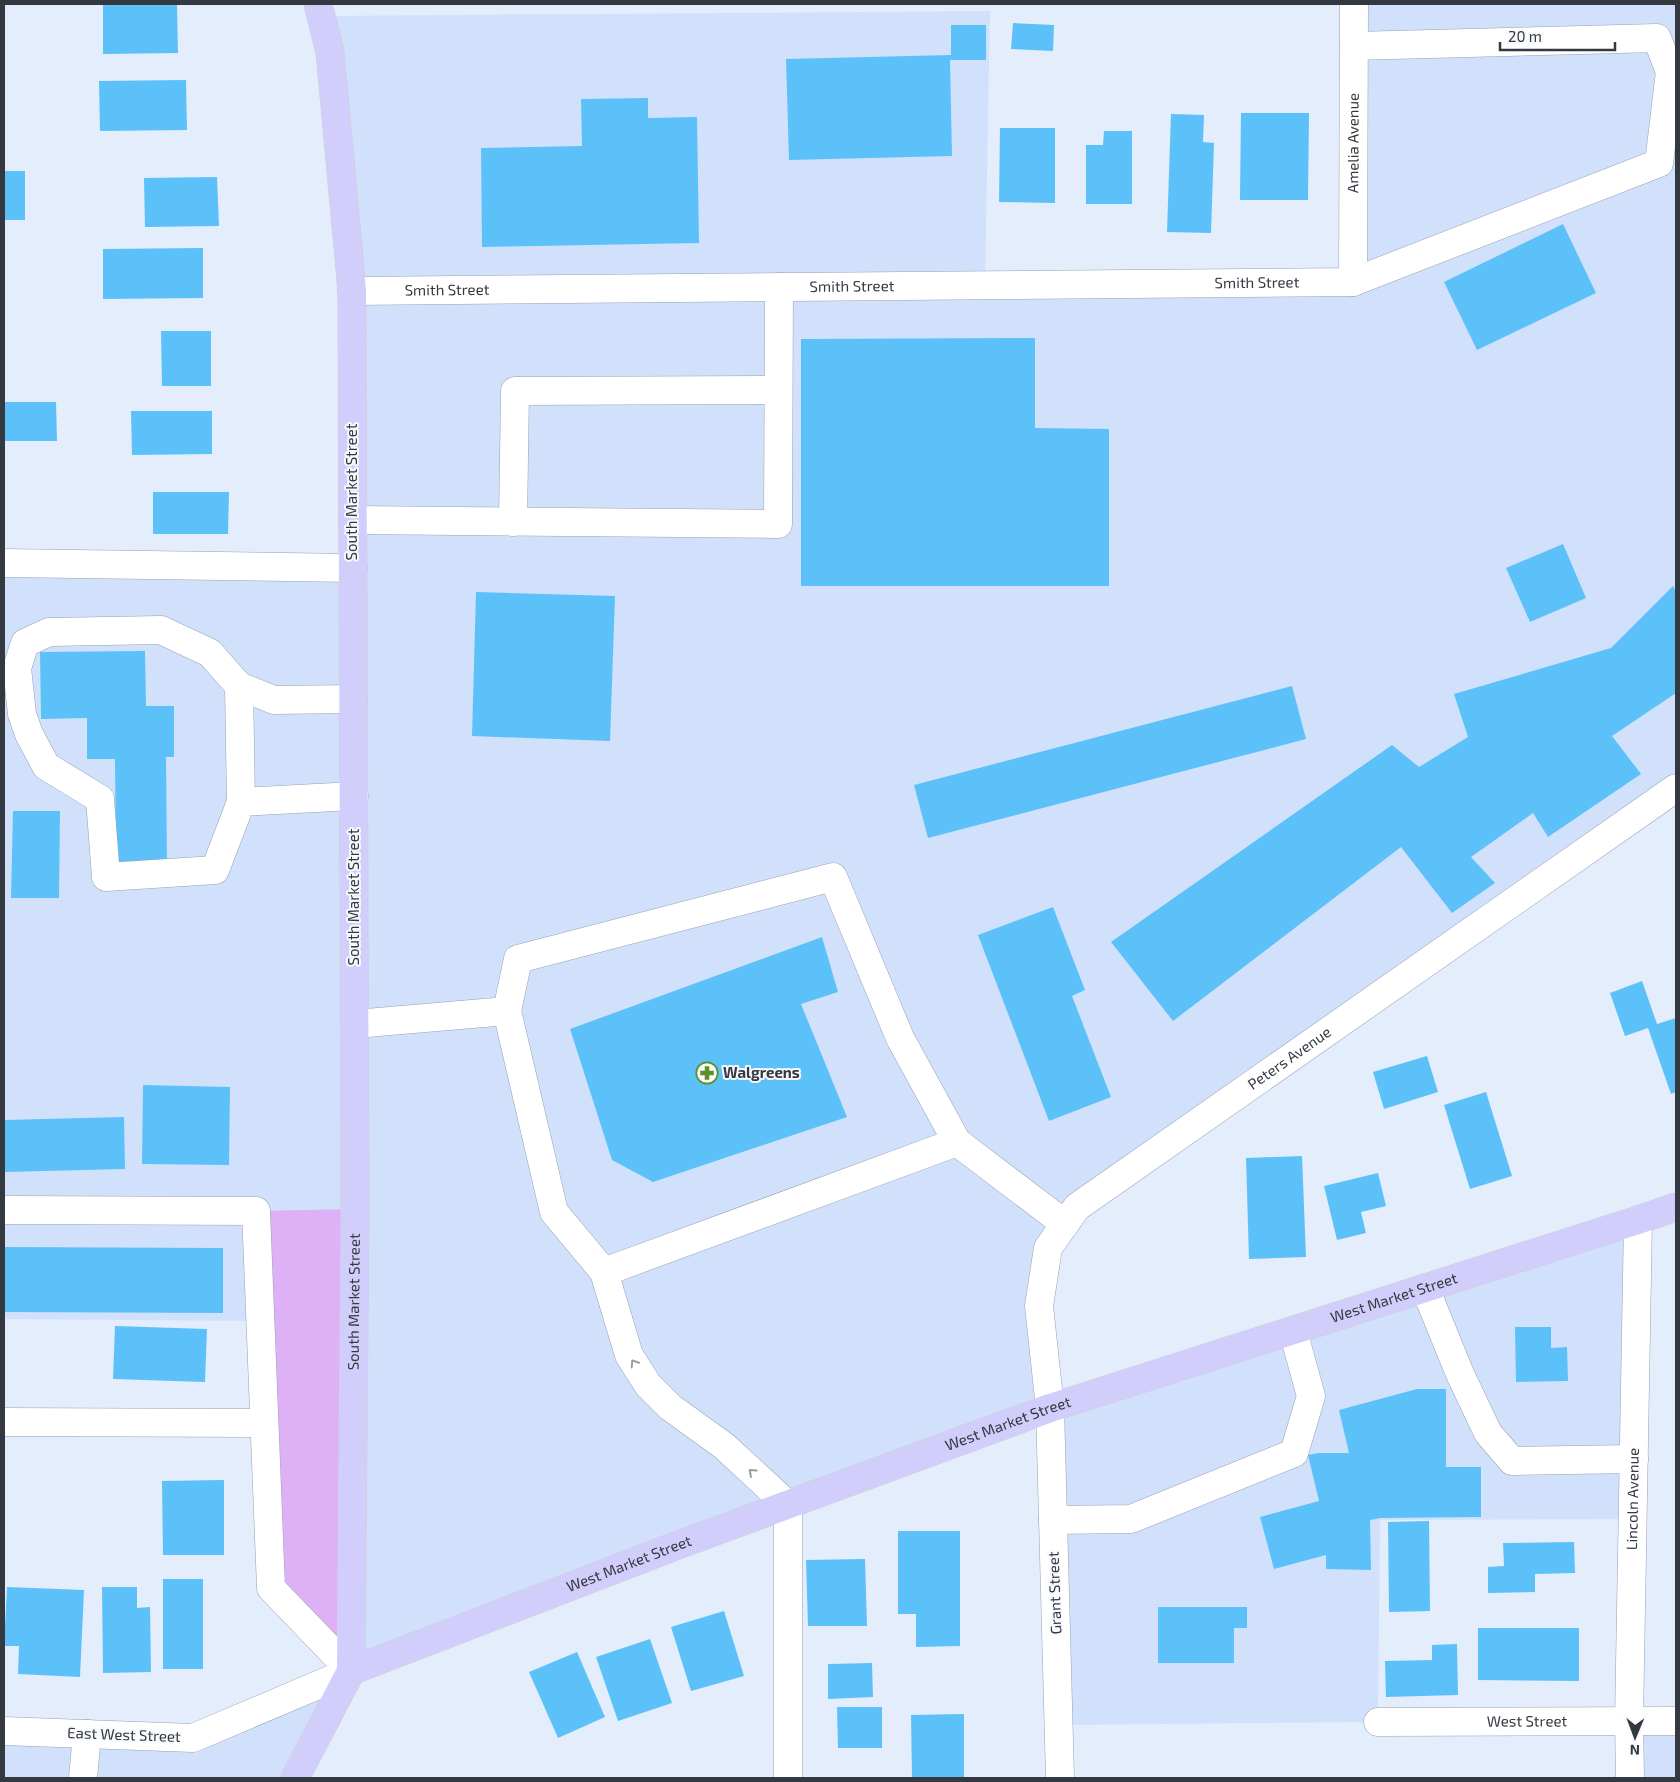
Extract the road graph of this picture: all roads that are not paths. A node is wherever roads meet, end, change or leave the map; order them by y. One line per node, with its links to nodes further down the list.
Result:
1 (318, 4): 6 (main road, South Market Street)
2 (1354, 4): 3 (street, Amelia Avenue)
3 (1354, 46): 4 (street, Amelia Avenue); 4 (street)
4 (1353, 282): 5 (street, Smith Street)
5 (779, 287): 6 (street, Smith Street); 7 (street)
6 (352, 291): 8 (main road, South Market Street)
7 (778, 390): 9 (street); 9 (street)
8 (353, 520): 9 (street); 11 (main road, South Market Street)
9 (513, 522)
10 (4, 564): 11 (street)
11 (353, 568): 13 (main road, South Market Street)
12 (239, 686): 13 (street); 16 (street); 16 (street)
13 (353, 699): 15 (main road, South Market Street)
14 (1676, 788): 23 (street, Peters Avenue)
15 (354, 796): 16 (street); 18 (main road, South Market Street)
16 (241, 802)
17 (507, 1011): 18 (street); 19 (street); 24 (street)
18 (354, 1024): 33 (main road, South Market Street)
19 (956, 1142): 23 (street); 24 (street)
20 (1676, 1207): 22 (main road, West Market Street)
21 (4, 1210): 29 (street)
22 (1638, 1220): 25 (main road, West Market Street); 30 (street, Lincoln Avenue)
23 (1065, 1224): 27 (street, Peters Avenue)
24 (604, 1272): 31 (street, one-way to 24)
25 (1425, 1288): 26 (main road, West Market Street); 30 (street)
26 (1293, 1331): 27 (main road, West Market Street); 32 (street)
27 (1050, 1408): 31 (main road, West Market Street); 32 (street, Grant Street)
28 (4, 1422): 29 (street)
29 (263, 1422): 33 (street)
30 (1634, 1459): 36 (street, Lincoln Avenue)
31 (788, 1505): 33 (main road, West Market Street); 41 (street)
32 (1052, 1520): 42 (street, Grant Street)
33 (351, 1671): 38 (street, East West Street); 40 (main road, South Market Street)
34 (1676, 1721): 36 (street, West Street)
35 (1378, 1722): 36 (street, West Street)
36 (1629, 1722): 43 (street, Lincoln Avenue)
37 (4, 1731): 38 (street, East West Street)
38 (87, 1734): 39 (street)
39 (83, 1778)
40 (294, 1778)
41 (788, 1778)
42 (1060, 1778)
43 (1630, 1778)

